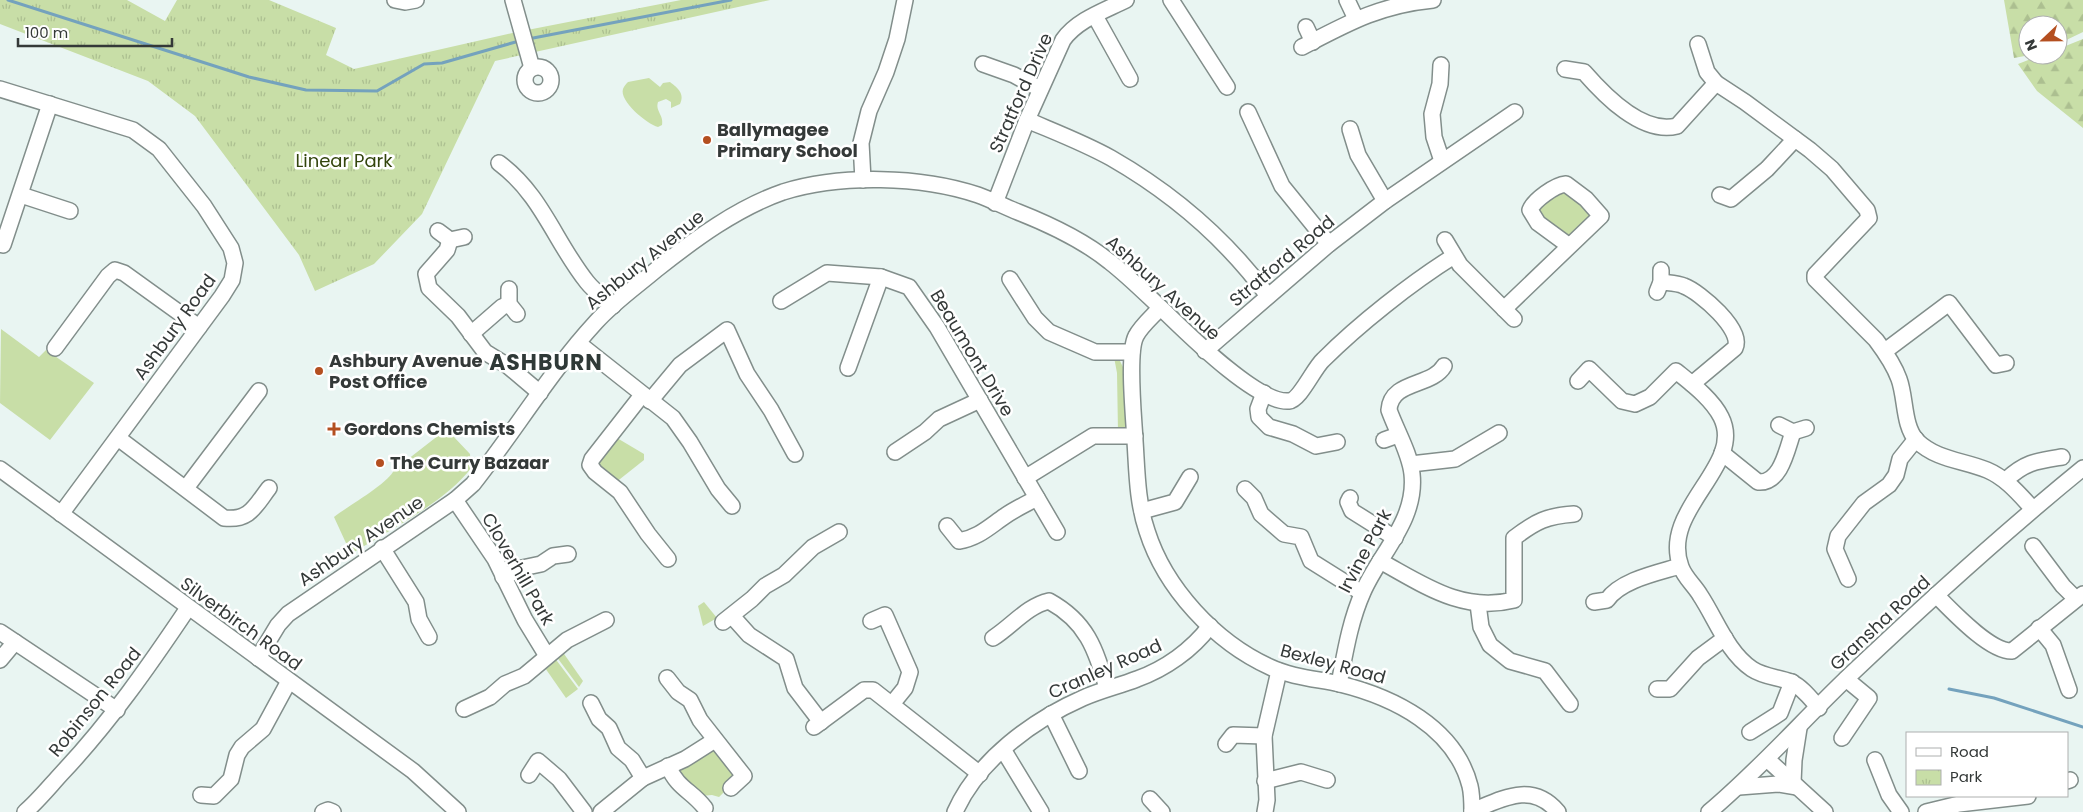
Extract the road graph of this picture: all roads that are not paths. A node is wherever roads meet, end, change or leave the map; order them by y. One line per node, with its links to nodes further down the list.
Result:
1 (395, 0): 2 (street)
2 (416, 0)
3 (905, 0): 30 (street)
4 (1126, 0): 9 (street, Stratford Drive)
5 (1171, 0): 19 (street)
6 (1347, 0): 10 (street)
7 (1433, 0): 10 (street)
8 (517, 9): 15 (street)
9 (1095, 16): 17 (street); 21 (street, Stratford Drive)
10 (1356, 19): 11 (street)
11 (1306, 27)
12 (1698, 44): 18 (street)
13 (984, 64): 21 (street)
14 (1441, 65): 28 (street)
15 (532, 68)
16 (1565, 69): 18 (street)
17 (1130, 79)
18 (1716, 84): 27 (street)
19 (1227, 87)
20 (0, 89): 22 (street, Ashbury Road)
21 (1040, 89): 25 (street, Stratford Drive)
22 (50, 104): 31 (street); 50 (street, Ashbury Road)
23 (1248, 112): 38 (street)
24 (1515, 112): 28 (street, Stratford Road)
25 (1027, 120): 34 (street, Stratford Drive); 45 (street)
26 (1350, 129): 33 (street)
27 (1794, 139): 32 (street); 55 (street)
28 (1442, 161): 33 (street, Stratford Road)
29 (499, 163): 48 (street)
30 (863, 180): 34 (street, Ashbury Avenue); 48 (street, Ashbury Avenue)
31 (21, 195): 35 (street); 40 (street)
32 (1720, 195)
33 (1385, 201): 38 (street, Stratford Road)
34 (995, 203): 49 (street, Ashbury Avenue)
35 (70, 211)
36 (451, 236): 51 (street)
37 (1445, 240): 41 (street)
38 (1329, 244): 45 (street, Stratford Road)
39 (1568, 245): 39 (street); 41 (street)
40 (3, 246)
41 (1454, 256): 64 (street, Ashbury Avenue)
42 (881, 276): 46 (street, Beaumont Drive); 59 (street); 66 (street, Beaumont Drive)
43 (1010, 279): 56 (street)
44 (1660, 281): 61 (street)
45 (1268, 296): 54 (street, Stratford Road)
46 (781, 301)
47 (511, 302): 51 (street)
48 (612, 306): 52 (street, Ashbury Avenue)
49 (1160, 308): 54 (street, Ashbury Avenue); 56 (street, Bexley Road)
50 (199, 327): 53 (street); 70 (street, Ashbury Road)
51 (471, 334): 63 (street)
52 (578, 343): 63 (street, Ashbury Avenue); 65 (street)
53 (55, 348)
54 (1205, 351): 64 (street, Ashbury Avenue)
55 (1885, 351): 57 (street); 71 (street)
56 (1132, 352): 69 (street, Bexley Road)
57 (2006, 363)
58 (1444, 366): 77 (street, Irvine Park)
59 (848, 368)
60 (1578, 381): 61 (street)
61 (1692, 384): 74 (street)
62 (259, 391): 83 (street)
63 (540, 392): 88 (street, Ashbury Avenue)
64 (1264, 393): 72 (street)
65 (646, 398): 75 (street); 89 (street); 101 (street)
66 (980, 400): 73 (street); 81 (street, Beaumont Drive)
67 (1779, 425): 74 (street)
68 (1499, 433): 77 (street)
69 (1135, 436): 81 (street); 91 (street, Bexley Road)
70 (118, 438): 83 (street); 92 (street, Ashbury Road)
71 (1916, 440): 82 (street); 105 (street)
72 (1337, 442)
73 (895, 452)
74 (1722, 453): 103 (street)
75 (795, 454)
76 (2062, 457): 82 (street)
77 (1411, 464): 97 (street, Irvine Park)
78 (2083, 468): 90 (street, Gransha Road)
79 (0, 469): 92 (street, Silverbirch Road)
80 (1193, 473): 91 (street)
81 (1025, 478): 86 (street, Beaumont Drive)
82 (2006, 480): 90 (street)
83 (186, 488): 84 (street)
84 (269, 488)
85 (1245, 489): 106 (street)
86 (1037, 498): 94 (street); 96 (street, Beaumont Drive)
87 (1350, 498): 97 (street)
88 (456, 500): 99 (street, Ashbury Avenue); 104 (street, Cloverhill Park)
89 (732, 506)
90 (2033, 509): 107 (street, Gransha Road)
91 (1142, 511): 114 (street, Bexley Road)
92 (61, 514): 111 (street, Silverbirch Road)
93 (1574, 514): 110 (street)
94 (947, 526)
95 (838, 532): 134 (street)
96 (1057, 532)
97 (1395, 538): 102 (street, Irvine Park)
98 (2033, 546): 108 (street)
99 (382, 548): 117 (street); 122 (street, Ashbury Avenue)
100 (568, 554): 104 (street)
101 (668, 559)
102 (1380, 561): 106 (street, Irvine Park); 110 (street)
103 (1680, 566): 109 (street); 119 (street)
104 (503, 576): 121 (street, Cloverhill Park)
105 (1848, 579)
106 (1362, 593): 129 (street, Irvine Park)
107 (1936, 595): 115 (street); 126 (street, Gransha Road)
108 (2079, 596): 115 (street)
109 (1594, 602)
110 (1478, 604): 135 (street)
111 (188, 608): 122 (street, Silverbirch Road); 138 (street, Robinson Road)
112 (606, 620): 121 (street)
113 (871, 621): 134 (street)
114 (1210, 626): 124 (street, Bexley Road); 130 (street, Cranley Road)
115 (2039, 628): 132 (street)
116 (0, 632): 120 (street)
117 (429, 638)
118 (993, 638): 130 (street)
119 (1725, 638): 128 (street); 131 (street)
120 (15, 642): 123 (street); 138 (street)
121 (547, 656): 137 (street)
122 (258, 658): 127 (street, Silverbirch Road)
123 (0, 660)
124 (1279, 671): 129 (street, Bexley Road); 142 (street)
125 (667, 678): 144 (street)
126 (1846, 679): 136 (street, Gransha Road); 143 (street)
127 (289, 681): 159 (street); 169 (street, Silverbirch Road)
128 (1792, 682): 136 (street); 141 (street)
129 (1339, 684): 165 (street, Bexley Road)
130 (1107, 688): 139 (street, Cranley Road)
131 (1657, 689)
132 (2069, 690)
133 (591, 703): 153 (street)
134 (892, 704): 151 (street)
135 (1570, 704)
136 (1819, 708): 140 (street, Gransha Road)
137 (464, 709)
138 (117, 710): 166 (street, Robinson Road)
139 (1051, 714): 146 (street, Cranley Road); 150 (street)
140 (1800, 728): 147 (street, Gransha Road); 156 (street)
141 (1750, 732)
142 (1264, 736): 145 (street); 155 (street)
143 (1842, 738)
144 (715, 740): 149 (street); 158 (street)
145 (1226, 744)
146 (1004, 750): 151 (street, Cranley Road); 173 (street)
147 (1768, 760): 156 (street); 157 (street, Gransha Road)
148 (1875, 760): 179 (street)
149 (668, 766): 153 (street); 163 (street)
150 (1079, 771)
151 (980, 774): 172 (street, Cranley Road)
152 (530, 775): 170 (street)
153 (643, 778): 171 (street)
154 (1327, 780): 155 (street)
155 (1265, 781): 175 (street)
156 (1795, 785): 157 (street); 178 (street)
157 (1739, 787): 177 (street, Gransha Road)
158 (731, 788)
159 (201, 795)
160 (2013, 797): 162 (street)
161 (1150, 799): 174 (street)
162 (1982, 799): 164 (street)
163 (707, 807)
164 (1947, 809): 180 (street)
165 (1472, 811): 176 (street)
166 (25, 812)
167 (323, 812): 168 (street)
168 (333, 812)
169 (458, 812)
170 (584, 812)
171 (601, 812)
172 (955, 812)
173 (1041, 812)
174 (1162, 812)
175 (1266, 812)
176 (1558, 812)
177 (1709, 812)
178 (1825, 812)
179 (1901, 812)
180 (1926, 812)

